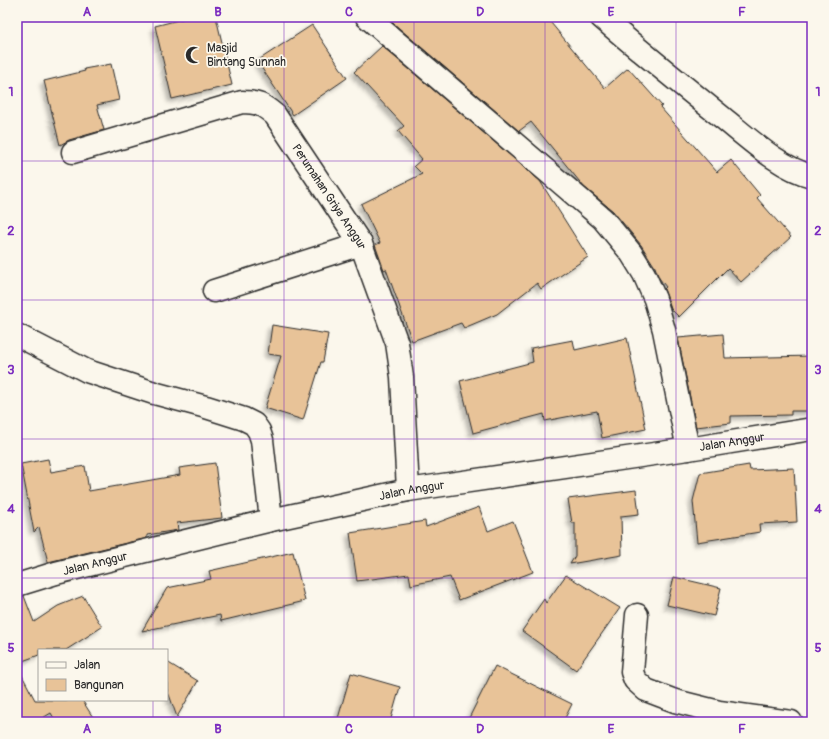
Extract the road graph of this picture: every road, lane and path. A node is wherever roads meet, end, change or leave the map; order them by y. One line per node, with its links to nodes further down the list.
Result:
1 (366, 17): 9 (street)
2 (601, 17): 4 (street)
3 (73, 152): 5 (street, Perumahan Griya Anggur)
4 (812, 176)
5 (361, 244): 6 (street); 10 (street, Perumahan Griya Anggur)
6 (214, 291)
7 (17, 335): 11 (street)
8 (812, 429): 9 (street, Jalan Anggur)
9 (688, 449): 10 (street, Jalan Anggur)
10 (408, 490): 11 (street, Jalan Anggur)
11 (271, 520): 12 (street, Jalan Anggur)
12 (17, 585)
13 (637, 615): 14 (street)
14 (791, 722)

